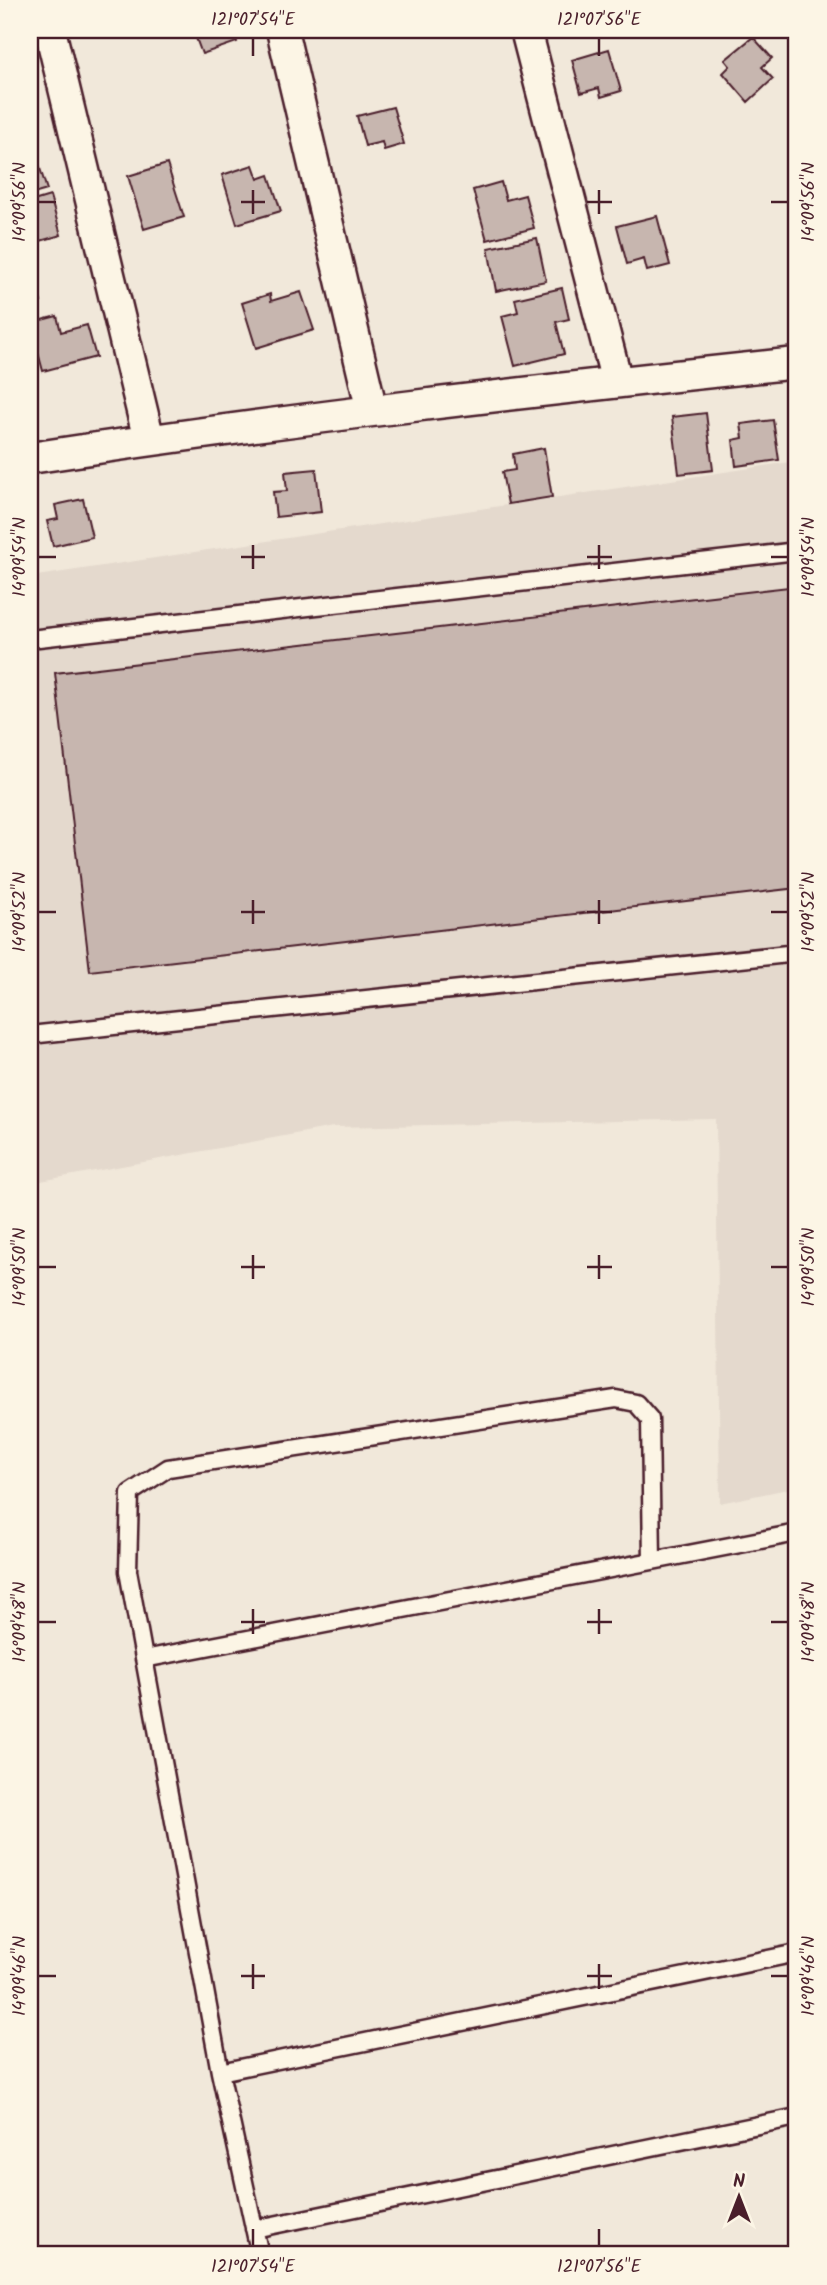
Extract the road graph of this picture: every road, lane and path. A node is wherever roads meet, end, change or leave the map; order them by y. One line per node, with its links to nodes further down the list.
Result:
1 (50, 30): 7 (street)
2 (282, 30): 6 (street)
3 (526, 30): 5 (street)
4 (797, 363): 5 (street)
5 (617, 382): 6 (street)
6 (372, 411): 7 (street)
7 (149, 440): 8 (street)
8 (30, 458)
9 (797, 551): 10 (lane)
10 (30, 639)
11 (797, 953): 12 (lane)
12 (30, 1035)
13 (797, 1533): 14 (lane)
14 (652, 1561): 15 (lane); 15 (lane)
15 (144, 1659): 17 (lane)
16 (797, 1953): 17 (lane)
17 (220, 2071): 19 (lane)
18 (797, 2117): 19 (lane)
19 (254, 2229): 20 (lane)
20 (260, 2255)

